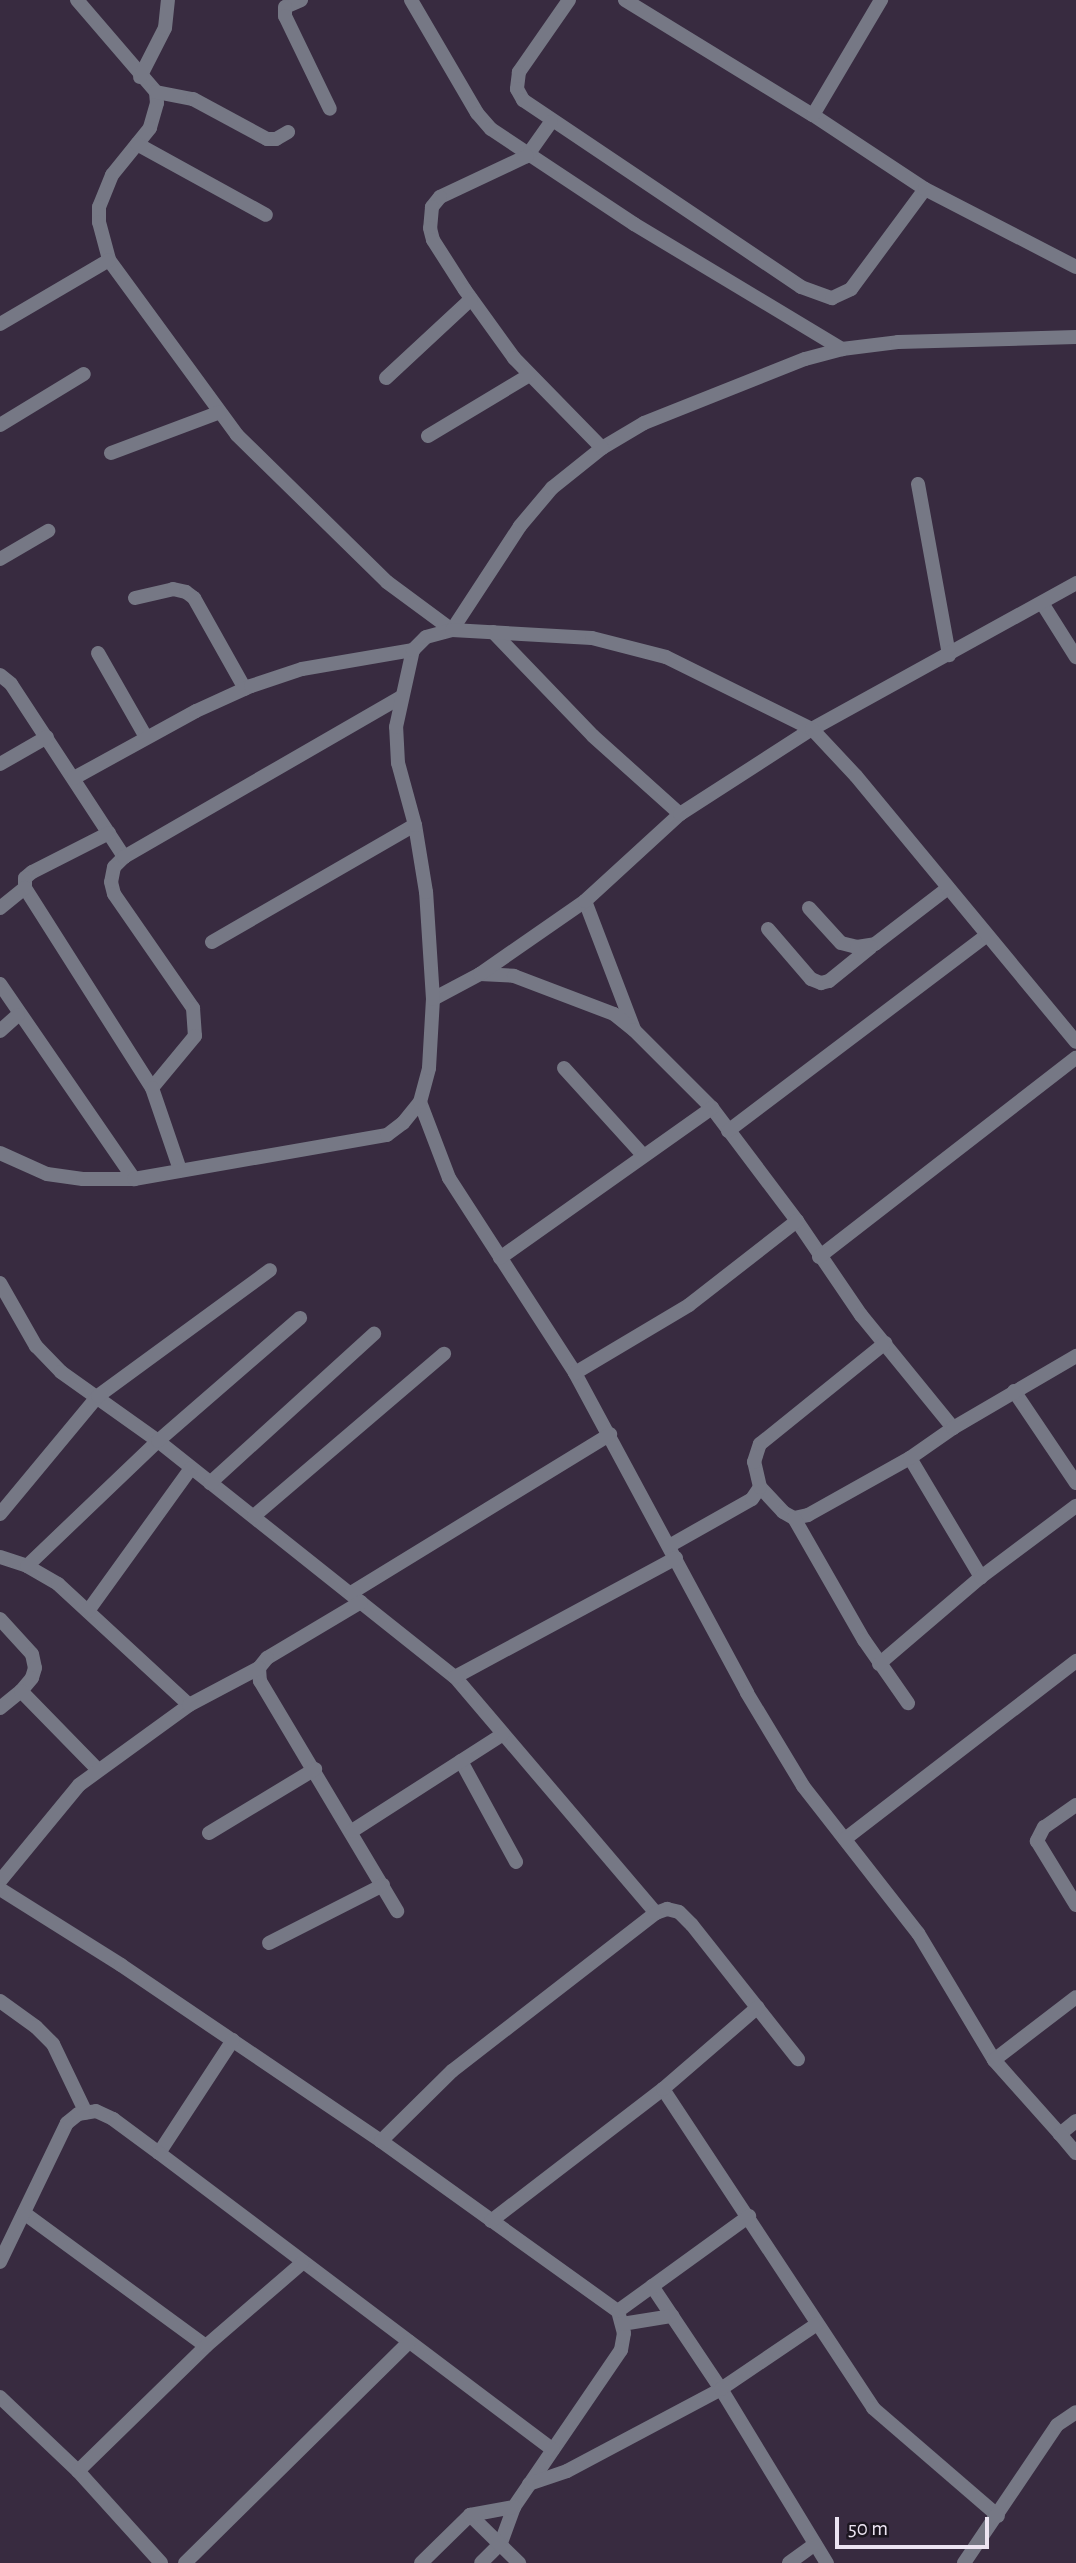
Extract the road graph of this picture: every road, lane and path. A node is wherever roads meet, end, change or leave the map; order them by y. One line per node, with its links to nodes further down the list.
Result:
1 (77, 0): 8 (street)
2 (168, 0): 8 (street)
3 (301, 0): 10 (street)
4 (411, 0): 15 (street)
5 (569, 0): 12 (street)
6 (625, 0): 11 (street)
7 (881, 0): 11 (street)
8 (141, 77): 9 (street)
9 (156, 92): 13 (street); 14 (street)
10 (330, 109)
11 (813, 115): 16 (street)
12 (547, 127): 15 (street); 16 (street)
13 (288, 132)
14 (137, 144): 17 (street); 18 (street)
15 (530, 152): 20 (street); 23 (street)
16 (925, 189): 19 (street)
17 (266, 215)
18 (109, 260): 21 (street); 27 (street)
19 (1076, 267)
20 (471, 299): 25 (street); 26 (street)
21 (0, 324)
22 (1076, 337): 23 (street)
23 (842, 349): 30 (street)
24 (84, 374): 28 (street)
25 (528, 376): 29 (street); 30 (street)
26 (386, 378)
27 (220, 412): 31 (street); 38 (street)
28 (0, 425)
29 (428, 436)
30 (602, 448): 38 (street)
31 (111, 453)
32 (918, 484): 42 (street)
33 (48, 531): 34 (street)
34 (0, 559)
35 (1076, 583): 37 (street)
36 (135, 598): 45 (street)
37 (1042, 603): 42 (street); 43 (street)
38 (452, 630): 39 (street); 40 (street)
39 (493, 632): 47 (street); 52 (street)
40 (413, 650): 45 (street); 46 (street)
41 (98, 653): 49 (street)
42 (949, 655): 47 (street)
43 (1076, 657)
44 (0, 675): 48 (street)
45 (245, 689): 49 (street)
46 (401, 697): 53 (street); 55 (street)
47 (812, 729): 52 (street); 57 (street)
48 (47, 737): 50 (street); 51 (street)
49 (146, 737): 51 (street)
50 (0, 764)
51 (74, 778): 54 (street)
52 (680, 814): 58 (street)
53 (415, 825): 63 (street); 67 (street)
54 (109, 833): 55 (street); 56 (street)
55 (124, 857): 74 (street)
56 (25, 888): 59 (street); 74 (street)
57 (948, 888): 62 (street); 64 (street)
58 (585, 901): 65 (street); 69 (street)
59 (0, 908)
60 (809, 908): 64 (street)
61 (768, 929): 64 (street)
62 (986, 936): 71 (street); 77 (street)
63 (212, 942)
64 (875, 944)
65 (480, 974): 67 (street); 69 (street)
66 (0, 984): 68 (street)
67 (433, 999): 75 (street)
68 (18, 1015): 70 (street); 81 (street)
69 (634, 1030): 76 (street)
70 (0, 1031)
71 (1076, 1042)
72 (1076, 1058): 83 (street)
73 (565, 1068): 79 (street)
74 (152, 1088): 80 (street)
75 (420, 1102): 80 (street); 84 (street)
76 (712, 1108): 77 (street); 79 (street)
77 (728, 1131): 82 (street)
78 (0, 1153): 81 (street)
79 (643, 1156): 84 (street)
80 (180, 1170): 81 (street)
81 (134, 1178)
82 (797, 1220): 83 (street); 92 (street)
83 (820, 1257): 89 (street)
84 (500, 1258): 92 (street)
85 (270, 1270): 94 (street)
86 (0, 1283): 94 (street)
87 (300, 1318): 97 (street)
88 (374, 1334): 100 (street)
89 (885, 1343): 95 (street); 102 (street)
90 (444, 1354): 105 (street)
91 (1076, 1356): 93 (street)
92 (575, 1373): 96 (street)
93 (1014, 1391): 95 (street); 101 (street)
94 (98, 1396): 97 (street); 104 (street)
95 (953, 1427): 98 (street)
96 (610, 1434): 107 (street); 111 (street)
97 (158, 1441): 99 (street); 109 (street)
98 (910, 1458): 106 (street); 110 (street)
99 (191, 1468): 100 (street); 112 (street)
100 (210, 1483): 105 (street)
101 (1076, 1483)
102 (760, 1488): 106 (street); 107 (street)
103 (1076, 1506): 110 (street)
104 (0, 1514)
105 (254, 1516): 111 (street)
106 (794, 1518): 115 (street)
107 (673, 1551): 117 (street); 129 (street)
108 (0, 1557): 109 (street)
109 (27, 1566): 112 (street)
110 (981, 1577): 115 (street)
111 (356, 1598): 116 (street); 117 (street)
112 (88, 1611): 120 (street)
113 (0, 1619): 118 (street)
114 (1076, 1661): 129 (street)
115 (879, 1664): 119 (street)
116 (259, 1668): 120 (street); 124 (street)
117 (455, 1677): 122 (street)
118 (21, 1691): 121 (street); 125 (street)
119 (908, 1703)
120 (189, 1705): 125 (street)
121 (0, 1708)
122 (503, 1734): 123 (street); 136 (street)
123 (461, 1761): 127 (street); 130 (street)
124 (315, 1769): 127 (street); 128 (street)
125 (98, 1770): 131 (street)
126 (1076, 1805): 134 (street)
127 (352, 1830): 132 (street)
128 (209, 1833)
129 (845, 1839): 143 (street)
130 (516, 1862)
131 (0, 1881)
132 (383, 1885): 135 (street); 137 (street)
133 (0, 1889): 141 (street)
134 (1076, 1905)
135 (397, 1911)
136 (656, 1913): 140 (street); 148 (street)
137 (269, 1943)
138 (1076, 1997): 143 (street)
139 (0, 2001): 145 (street)
140 (758, 2007): 142 (street); 144 (street)
141 (233, 2040): 148 (street); 149 (street)
142 (798, 2059)
143 (994, 2060): 147 (street)
144 (663, 2090): 152 (street); 153 (street)
145 (86, 2113): 149 (street); 151 (street)
146 (1076, 2121): 147 (street)
147 (1060, 2134): 150 (street)
148 (381, 2141): 153 (street)
149 (159, 2153): 155 (street)
150 (1076, 2153)
151 (24, 2213): 154 (street); 161 (street)
152 (749, 2216): 156 (street); 159 (street)
153 (492, 2221): 158 (street)
154 (0, 2262)
155 (302, 2263): 160 (street); 161 (street)
156 (652, 2286): 157 (street); 158 (street)
157 (672, 2316): 158 (street); 162 (street)
158 (620, 2318): 165 (street)
159 (817, 2324): 162 (street); 170 (street)
160 (409, 2342): 165 (street); 174 (street)
161 (205, 2346): 166 (street)
162 (721, 2389): 167 (street); 172 (street)
163 (0, 2397): 166 (street)
164 (1076, 2412): 170 (street)
165 (553, 2450): 167 (street)
166 (78, 2471): 173 (street)
167 (529, 2484): 168 (street)
168 (514, 2507): 169 (street); 171 (street)
169 (470, 2515): 171 (street); 175 (street)
170 (998, 2516): 180 (street)
171 (502, 2543): 176 (street); 177 (street)
172 (815, 2544): 178 (street); 179 (street)
173 (161, 2563)
174 (185, 2563)
175 (421, 2563)
176 (481, 2563)
177 (519, 2563)
178 (789, 2563)
179 (827, 2563)
180 (964, 2563)

